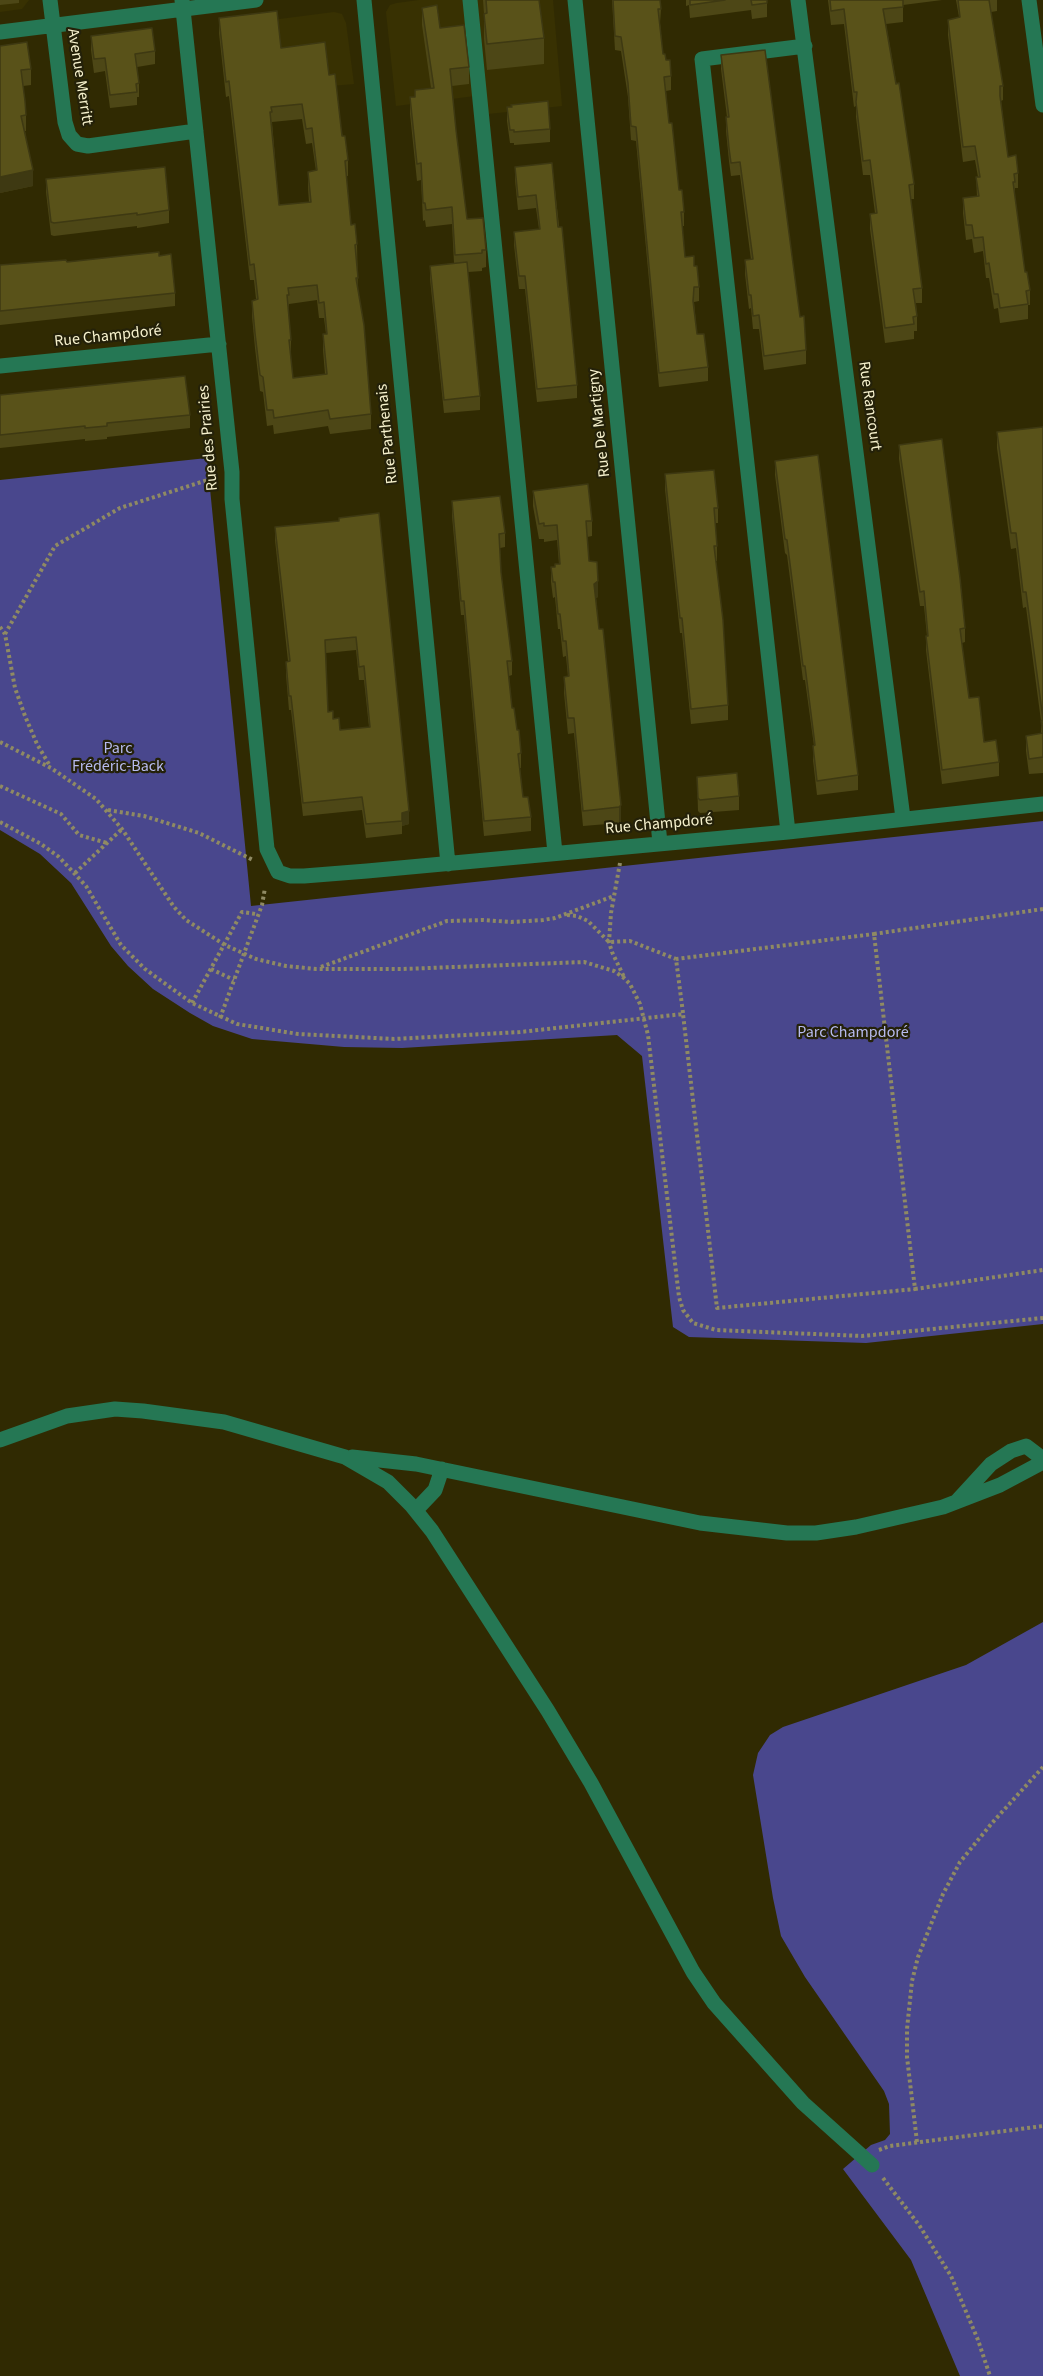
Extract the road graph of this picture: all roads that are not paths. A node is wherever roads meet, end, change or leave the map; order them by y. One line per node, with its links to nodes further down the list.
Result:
1 (50, 0): 9 (street, Avenue Merritt)
2 (256, 0): 8 (street)
3 (364, 0): 21 (street, Rue Parthenais)
4 (470, 0): 20 (street)
5 (575, 0): 19 (street, Rue De Martigny)
6 (798, 0): 11 (street, Rue Rancourt)
7 (1029, 0): 12 (street)
8 (182, 5): 9 (street); 13 (street, Rue des Prairies)
9 (53, 26): 10 (street); 13 (street, Avenue Merritt)
10 (0, 32)
11 (805, 46): 17 (street, Rue Rancourt); 18 (street)
12 (1043, 105)
13 (196, 130): 14 (street, Rue des Prairies)
14 (219, 344): 15 (street, Rue Champdoré); 22 (street, Rue des Prairies)
15 (0, 366)
16 (1043, 804): 17 (street, Rue Champdoré)
17 (903, 818): 18 (street, Rue Champdoré)
18 (788, 831): 19 (street, Rue Champdoré)
19 (660, 843): 20 (street, Rue Champdoré)
20 (555, 853): 21 (street, Rue Champdoré)
21 (448, 864): 22 (street, Rue Champdoré)
22 (278, 872)
23 (0, 1440): 24 (street)
24 (345, 1457): 26 (street); 28 (street)
25 (1043, 1460): 27 (street); 27 (street)
26 (442, 1469): 27 (street); 28 (street)
27 (957, 1502)
28 (416, 1510): 29 (street)
29 (872, 2165)

